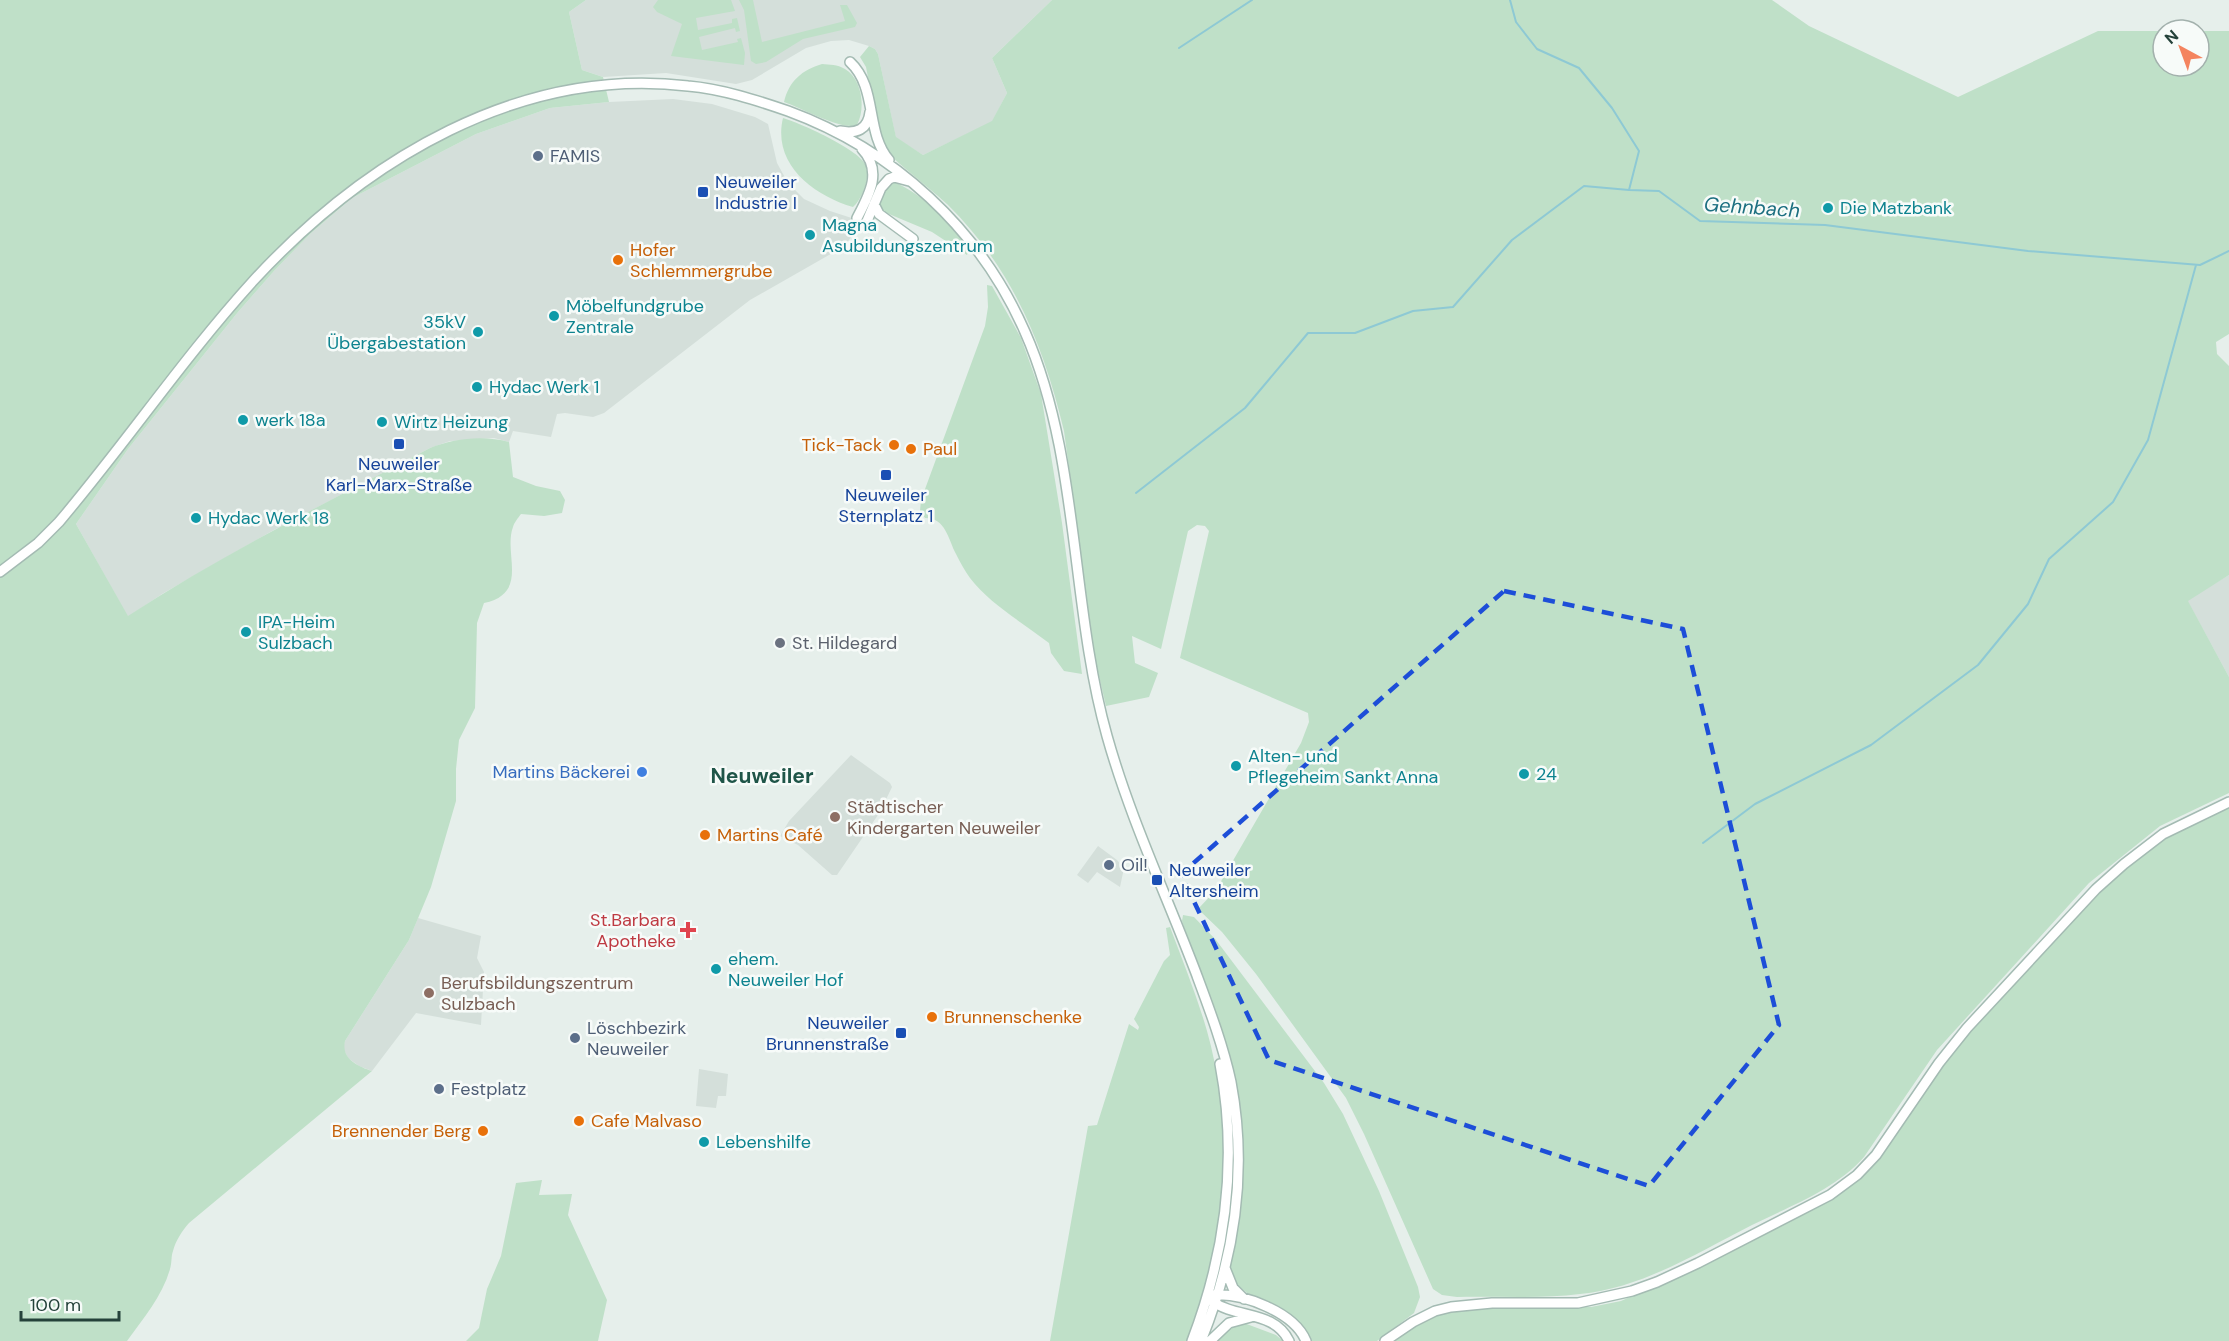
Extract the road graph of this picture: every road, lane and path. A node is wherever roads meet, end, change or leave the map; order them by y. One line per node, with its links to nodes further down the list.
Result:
1 (850, 62): 2 (main road)
2 (870, 106): 3 (main road); 5 (main road)
3 (831, 130): 4 (main road); 9 (main road)
4 (857, 143): 5 (main road); 7 (main road)
5 (894, 167): 6 (main road)
6 (916, 185): 7 (main road); 11 (main road)
7 (874, 204): 8 (main road)
8 (913, 239)
9 (0, 572)
10 (2229, 801): 21 (main road)
11 (1211, 1015): 12 (main road); 13 (main road)
12 (1225, 1268): 13 (main road); 14 (main road)
13 (1213, 1298): 14 (main road); 15 (main road); 16 (main road); 17 (main road)
14 (1246, 1300): 20 (main road)
15 (1256, 1316): 18 (main road); 19 (main road)
16 (1192, 1341)
17 (1201, 1341)
18 (1210, 1341)
19 (1289, 1341)
20 (1306, 1341)
21 (1385, 1341)

